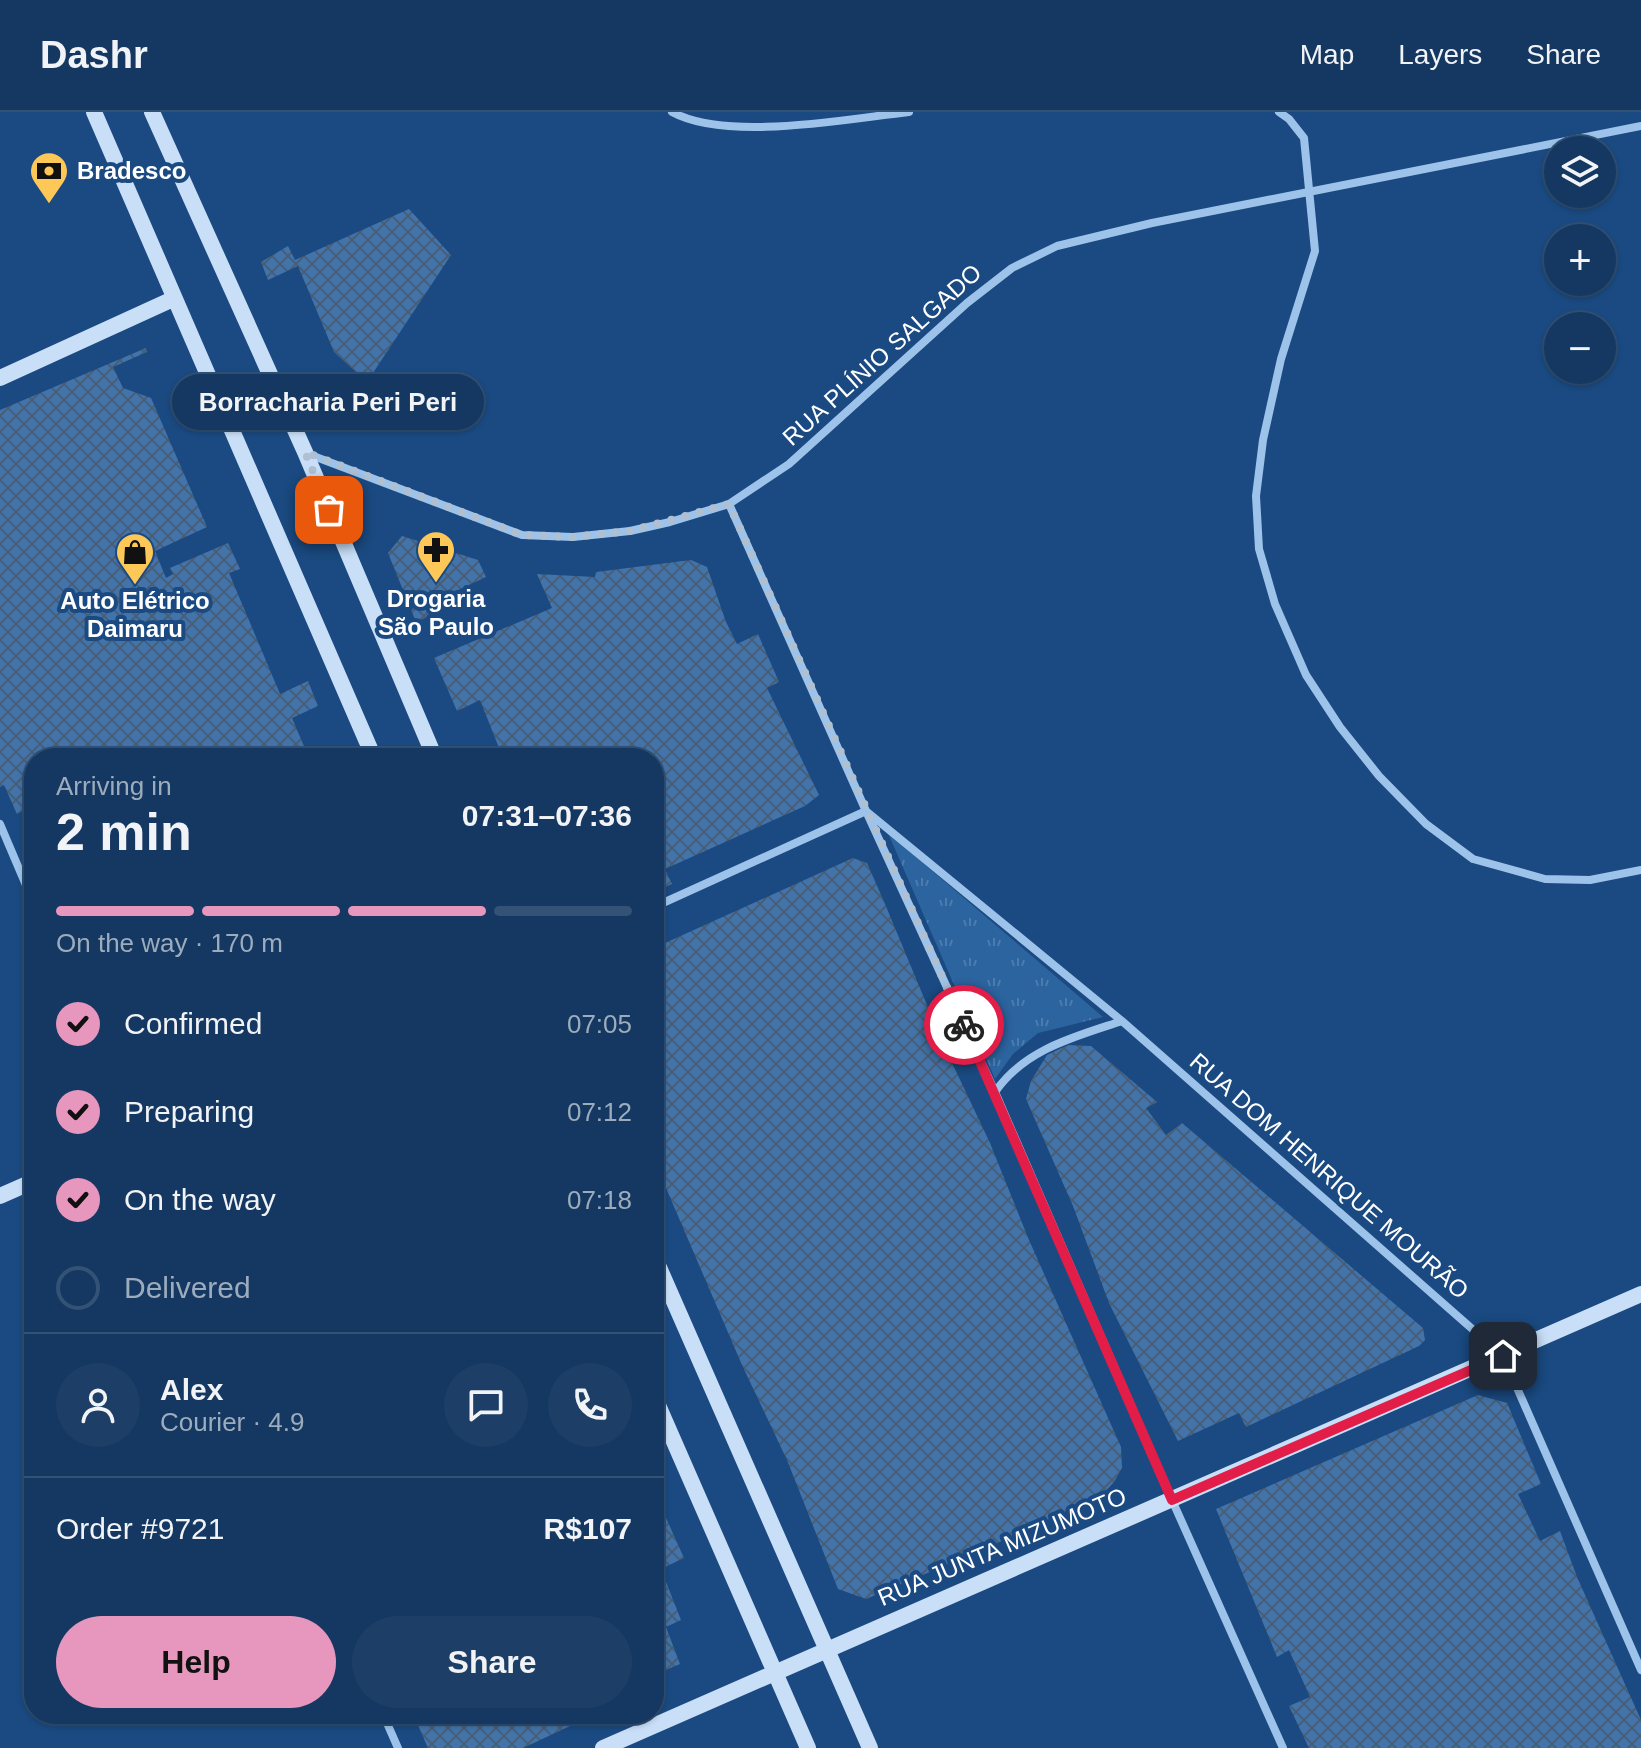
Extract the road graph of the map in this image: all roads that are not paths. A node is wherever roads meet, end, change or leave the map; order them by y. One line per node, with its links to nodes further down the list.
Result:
1 (94, 112): 8 (main road)
2 (152, 112): 10 (main road)
3 (672, 112): 4 (street)
4 (909, 112)
5 (1279, 112): 7 (street)
6 (1641, 126): 7 (street, RUA PLÍNIO SALGADO)
7 (1310, 190): 11 (street, RUA PLÍNIO SALGADO); 16 (street)
8 (173, 299): 9 (main road); 12 (main road)
9 (0, 378)
10 (305, 452): 11 (street, RUA PLÍNIO SALGADO); 13 (main road)
11 (729, 504): 14 (street)
12 (370, 748)
13 (431, 748)
14 (866, 811): 18 (street); 19 (street, RUA DOM HENRIQUE MOURÃO); 20 (street)
15 (0, 824): 17 (street)
16 (1641, 870)
17 (24, 880)
18 (664, 902)
19 (1122, 1021): 20 (street); 25 (street, RUA DOM HENRIQUE MOURÃO)
20 (995, 1092): 27 (street)
21 (24, 1185): 22 (main road)
22 (0, 1196)
23 (664, 1279): 28 (main road)
24 (1641, 1294): 25 (main road, RUA JUNTA MIZUMOTO)
25 (1503, 1356): 27 (main road, RUA JUNTA MIZUMOTO); 29 (street, RUA DOM HENRIQUE MOURÃO)
26 (664, 1419): 30 (main road)
27 (1172, 1500): 28 (main road, RUA JUNTA MIZUMOTO); 38 (street)
28 (826, 1649): 30 (main road, RUA JUNTA MIZUMOTO); 37 (main road)
29 (1641, 1670)
30 (775, 1674): 31 (main road, RUA JUNTA MIZUMOTO); 36 (main road)
31 (664, 1722)
32 (387, 1724): 34 (street)
33 (659, 1724): 35 (main road, RUA JUNTA MIZUMOTO)
34 (398, 1748)
35 (603, 1748)
36 (808, 1748)
37 (870, 1748)
38 (1283, 1748)

